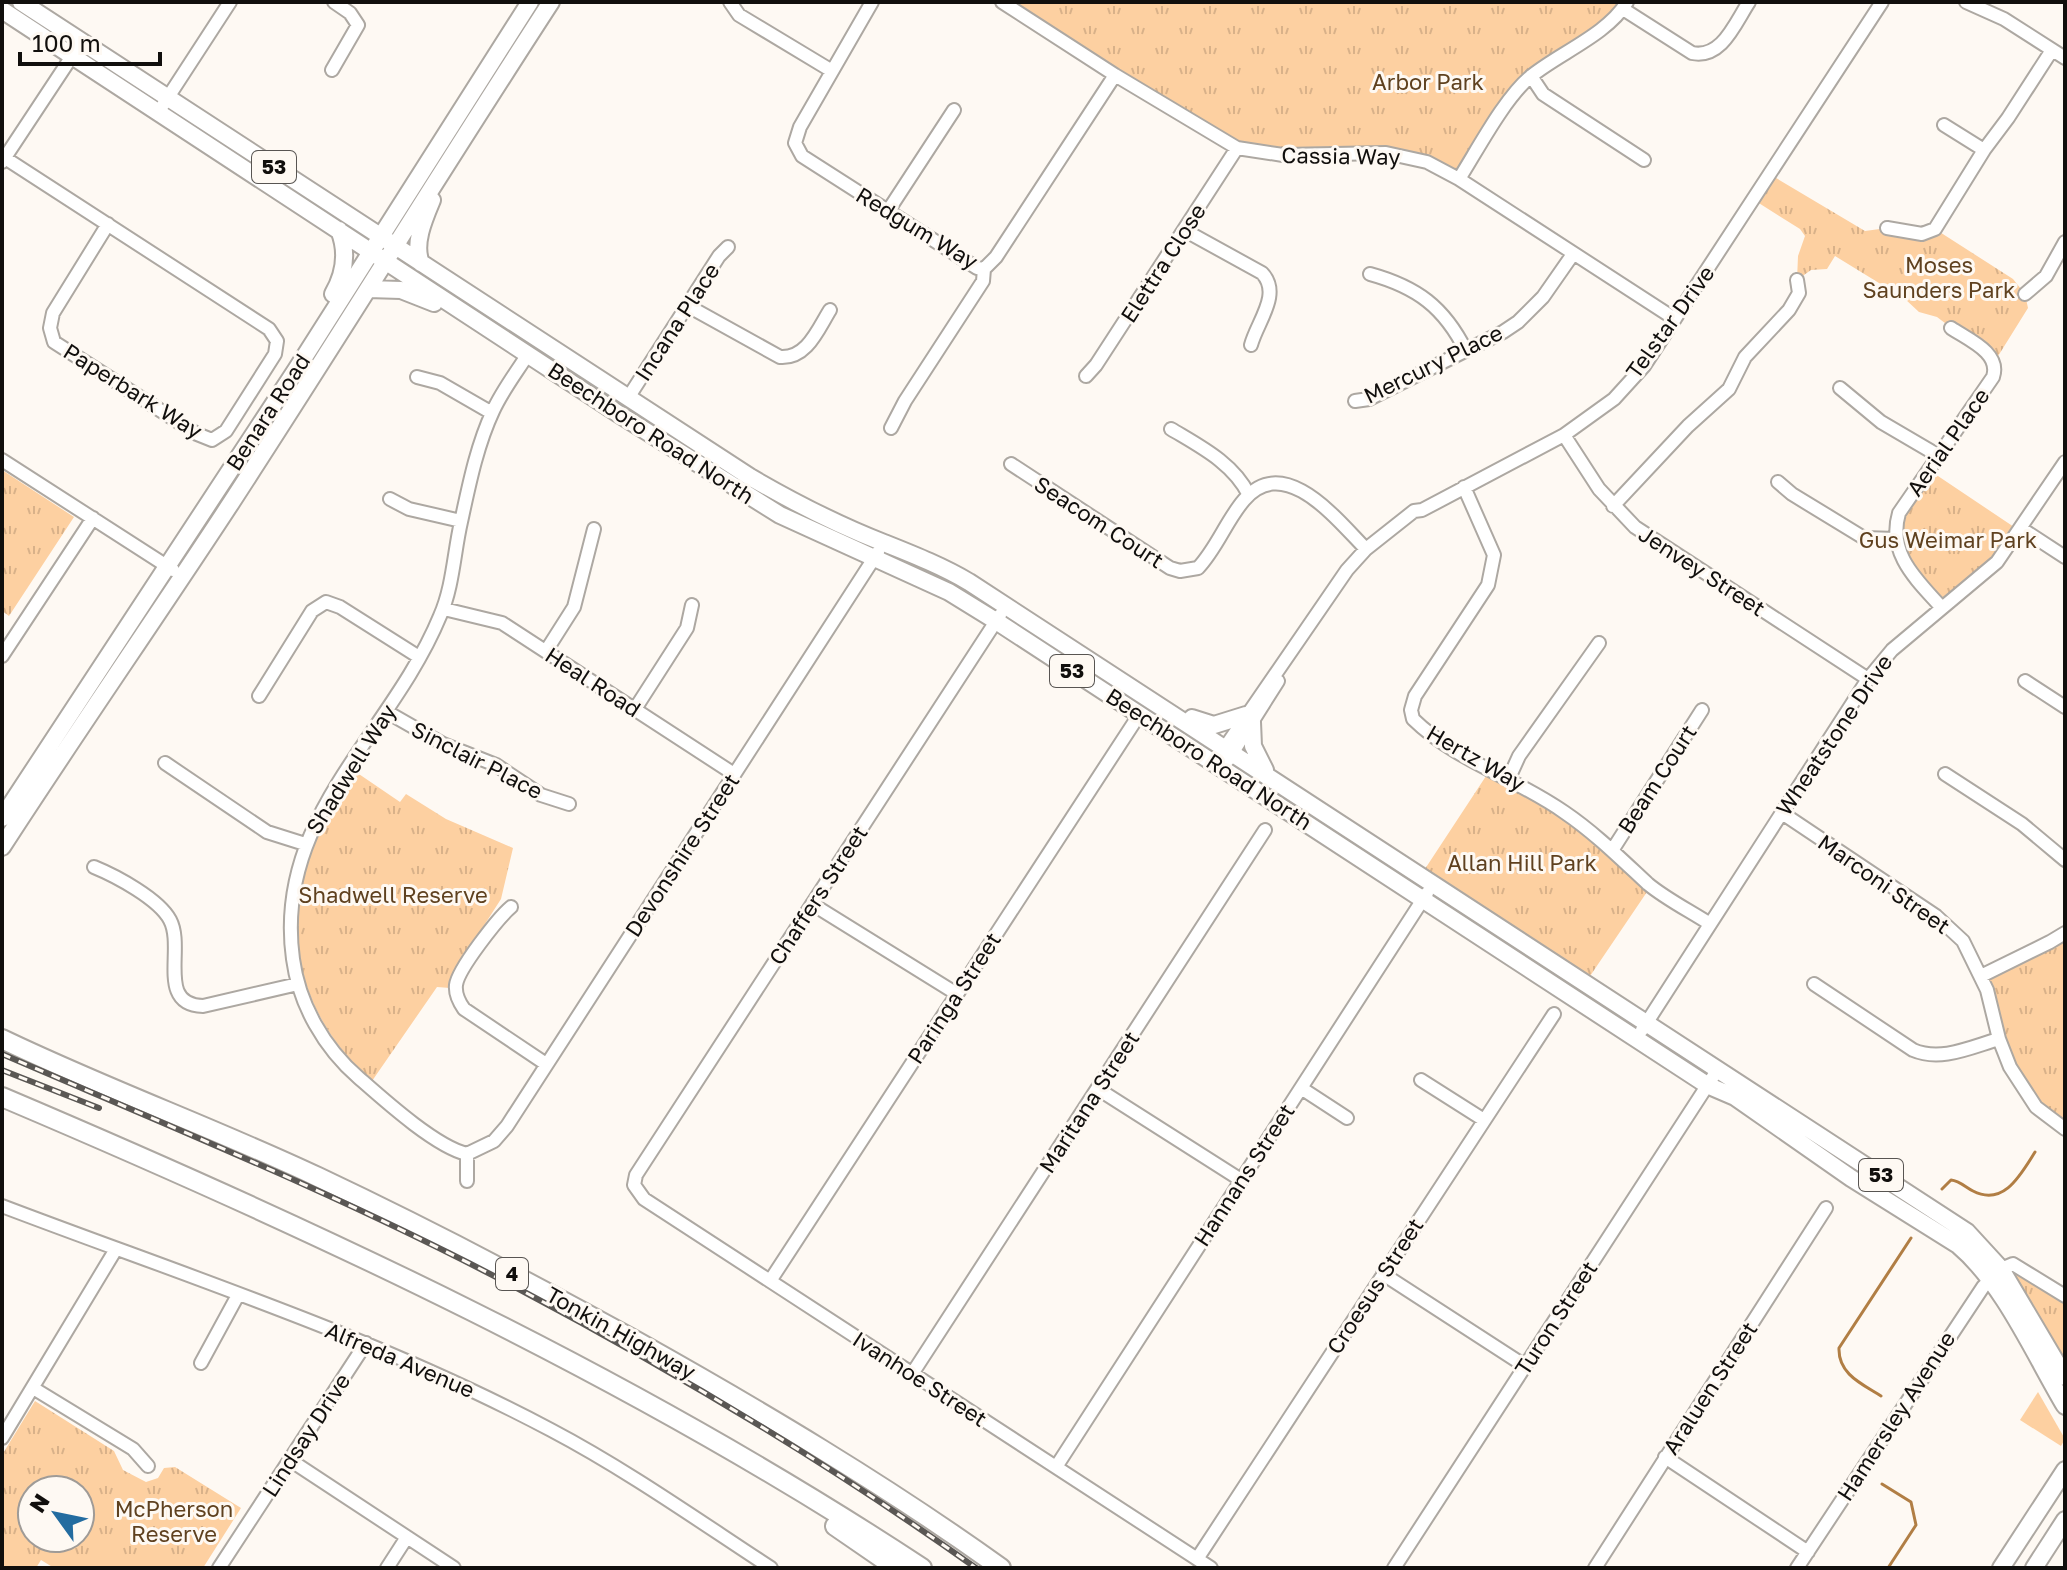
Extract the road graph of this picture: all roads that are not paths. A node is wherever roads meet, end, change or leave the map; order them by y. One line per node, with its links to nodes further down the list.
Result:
1 (21, 2): 14 (main road, Beechboro Road North / 53)
2 (230, 2): 22 (street)
3 (334, 2): 17 (street)
4 (530, 2): 21 (main road, Benara Road)
5 (551, 2): 21 (main road, Benara Road)
6 (730, 2): 18 (street)
7 (872, 2): 18 (street, Redgum Way)
8 (1002, 2): 19 (street, Cassia Way)
9 (1749, 2): 12 (street)
10 (1882, 2): 52 (street, Telstar Drive)
11 (1966, 2): 15 (street)
12 (1625, 5): 20 (street)
13 (2, 10): 14 (main road, Beechboro Road North / 53)
14 (77, 48): 22 (main road, Beechboro Road North / 53); 28 (street)
15 (2052, 50): 16 (street); 27 (street)
16 (2065, 58)
17 (332, 70)
18 (832, 71): 32 (street, Redgum Way)
19 (1115, 75): 26 (street, Cassia Way); 45 (street, Redgum Way)
20 (1531, 76): 29 (street); 31 (street)
21 (488, 86): 25 (main road, Benara Road); 30 (main road)
22 (164, 104): 35 (main road, Beechboro Road North / 53); 37 (main road, Beechboro Road North / 53)
23 (954, 110): 32 (street)
24 (1944, 125): 27 (street)
25 (443, 138): 30 (main road); 37 (main road, Benara Road)
26 (1237, 148): 31 (street, Cassia Way); 36 (street, Elettra Close)
27 (1984, 150): 34 (street)
28 (4, 160): 33 (street, Paperbark Way)
29 (1644, 160)
30 (453, 161): 39 (main road, Benara Road); 44 (main road)
31 (1459, 179): 42 (street, Cassia Way)
32 (888, 211): 45 (street, Redgum Way)
33 (108, 224): 33 (street, Paperbark Way)
34 (1887, 228)
35 (339, 230): 41 (main road, Beechboro Road North / 53); 60 (main road)
36 (1184, 230): 56 (street); 61 (street, Elettra Close)
37 (380, 235): 39 (main road, Beechboro Road North / 53); 41 (main road, Benara Road)
38 (2065, 242): 49 (street)
39 (395, 246): 43 (main road, Benara Road); 44 (main road, Beechboro Road North / 53)
40 (728, 247): 50 (street, Incana Place)
41 (370, 251): 43 (main road, Beechboro Road North / 53); 60 (main road, Benara Road)
42 (1573, 254): 52 (street, Cassia Way); 57 (street, Mercury Place)
43 (385, 261): 48 (main road, Benara Road); 55 (main road, Beechboro Road North / 53)
44 (421, 263): 53 (main road, Beechboro Road North / 53)
45 (984, 269): 69 (street)
46 (1370, 274): 57 (street)
47 (1797, 280): 82 (street)
48 (368, 289): 55 (main road); 68 (main road, Benara Road)
49 (2025, 294)
50 (688, 306): 51 (street); 64 (street, Incana Place)
51 (830, 310)
52 (1675, 319): 72 (street, Telstar Drive)
53 (518, 327): 58 (main road, Beechboro Road North / 53); 59 (street)
54 (1951, 328): 73 (street, Aerial Place)
55 (492, 332): 59 (main road, Beechboro Road North / 53)
56 (1251, 345)
57 (1466, 351): 65 (street, Mercury Place)
58 (556, 352): 59 (street); 64 (main road, Beechboro Road North / 53)
59 (528, 354): 66 (main road, Beechboro Road North / 53); 67 (street, Shadwell Way)
60 (296, 370): 74 (main road, Benara Road)
61 (1086, 376)
62 (417, 377): 67 (street)
63 (1840, 388): 73 (street)
64 (628, 398): 66 (street); 70 (street); 88 (main road, Beechboro Road North / 53)
65 (1355, 401)
66 (600, 402): 70 (main road, Beechboro Road North / 53)
67 (492, 413): 84 (street, Shadwell Way)
68 (285, 420): 74 (main road); 93 (main road, Benara Road)
69 (891, 428)
70 (642, 429): 91 (main road, Beechboro Road North / 53)
71 (1171, 429): 80 (street)
72 (1564, 435): 79 (street, Telstar Drive); 82 (street, Jenvey Street)
73 (1939, 456): 87 (street, Aerial Place)
74 (238, 459): 92 (main road, Benara Road)
75 (2, 460): 83 (street)
76 (2065, 462): 86 (street, Wheatstone Drive)
77 (1011, 464): 80 (street, Seacom Court)
78 (1778, 482): 87 (street)
79 (1464, 487): 89 (street, Telstar Drive); 122 (street, Hertz Way)
80 (1249, 495): 89 (street)
81 (390, 499): 84 (street)
82 (1613, 506): 103 (street, Jenvey Street)
83 (93, 518): 92 (street); 101 (street)
84 (461, 521): 97 (street, Shadwell Way)
85 (594, 529): 100 (street)
86 (2022, 529): 90 (street); 96 (street, Wheatstone Drive)
87 (1896, 539): 96 (street)
88 (884, 543): 91 (street, Devonshire Street); 95 (main road, Beechboro Road North / 53)
89 (1366, 549): 114 (street, Telstar Drive)
90 (2065, 557)
91 (873, 559): 98 (main road, Beechboro Road North / 53); 119 (street, Devonshire Street)
92 (168, 567): 93 (street); 113 (main road, Benara Road)
93 (183, 576): 104 (main road, Benara Road)
94 (692, 605): 108 (street)
95 (1006, 606): 98 (street, Chaffers Street); 109 (main road, Beechboro Road North / 53)
96 (1942, 608): 103 (street, Wheatstone Drive)
97 (444, 609): 100 (street, Heal Road); 102 (street, Shadwell Way)
98 (996, 621): 112 (main road, Beechboro Road North / 53); 134 (street, Chaffers Street)
99 (1599, 643): 122 (street)
100 (546, 651): 108 (street, Heal Road)
101 (2, 656)
102 (419, 657): 106 (street); 111 (street, Shadwell Way)
103 (1868, 679): 124 (street, Wheatstone Drive)
104 (111, 680): 113 (main road); 116 (main road, Benara Road)
105 (2025, 681): 107 (street)
106 (259, 696)
107 (2065, 707)
108 (635, 709): 119 (street, Heal Road)
109 (1167, 709): 114 (main road); 115 (main road, Beechboro Road North / 53)
110 (1702, 710): 130 (street, Beam Court)
111 (387, 712): 123 (street, Sinclair Place); 128 (street, Shadwell Way)
112 (1139, 715): 118 (main road, Beechboro Road North / 53); 141 (street, Paringa Street)
113 (68, 718): 125 (main road, Benara Road)
114 (1249, 719): 115 (street, Telstar Drive); 120 (main road)
115 (1229, 749): 118 (street, Telstar Drive); 120 (main road, Beechboro Road North / 53)
116 (64, 751): 127 (main road, Benara Road); 129 (main road, Benara Road)
117 (165, 763): 128 (street)
118 (1219, 765): 133 (main road, Beechboro Road North / 53)
119 (734, 774): 147 (street, Devonshire Street)
120 (1268, 774): 133 (main road, Beechboro Road North / 53)
121 (1945, 774): 131 (street)
122 (1509, 778): 130 (street, Hertz Way)
123 (569, 804)
124 (1782, 813): 136 (street, Wheatstone Drive); 138 (street, Marconi Street)
125 (2, 818)
126 (1265, 830): 152 (street, Maritana Street)
127 (2, 834)
128 (305, 844): 139 (street, Shadwell Way)
129 (2, 847)
130 (1613, 849): 136 (street, Hertz Way)
131 (2065, 860)
132 (94, 867): 139 (street)
133 (1429, 891): 143 (main road, Beechboro Road North / 53); 144 (main road, Beechboro Road North / 53); 151 (street, Hannans Street)
134 (812, 904): 141 (street); 160 (street, Chaffers Street)
135 (511, 907): 147 (street)
136 (1710, 924): 143 (street, Wheatstone Drive)
137 (2065, 933): 138 (street)
138 (1981, 976): 146 (street, Marconi Street)
139 (298, 984): 157 (street, Shadwell Way)
140 (1814, 984): 146 (street)
141 (957, 994): 166 (street, Paringa Street)
142 (1554, 1014): 155 (street, Croesus Street)
143 (1647, 1023): 144 (street, Wheatstone Drive); 148 (main road, Beechboro Road North / 53)
144 (1637, 1038): 150 (main road, Beechboro Road North / 53)
145 (2, 1039): 187 (highway, Tonkin Highway / 4)
146 (1999, 1039): 156 (street, Marconi Street)
147 (546, 1064): 157 (street, Devonshire Street)
148 (1718, 1069): 150 (street, Turon Street); 165 (main road, Beechboro Road North / 53)
149 (1421, 1080): 155 (street)
150 (1707, 1085): 165 (main road, Beechboro Road North / 53); 171 (street, Turon Street)
151 (1301, 1088): 154 (street); 158 (street, Hannans Street)
152 (1098, 1089): 158 (street); 172 (street, Maritana Street)
153 (2, 1097): 177 (highway, 4)
154 (1347, 1118)
155 (1484, 1120): 164 (street, Croesus Street)
156 (2065, 1129)
157 (467, 1154): 159 (street)
158 (1241, 1180): 181 (street, Hannans Street)
159 (467, 1181)
160 (634, 1185): 166 (street, Ivanhoe Street)
161 (2, 1206): 163 (street, Alfreda Avenue)
162 (1826, 1208): 178 (street, Araluen Street)
163 (116, 1249): 167 (street, Alfreda Avenue); 174 (street)
164 (1383, 1274): 171 (street); 186 (street, Croesus Street)
165 (1996, 1274): 168 (street); 173 (main road, Beechboro Road North / 53); 175 (main road, Beechboro Road North / 53); 185 (street, Hamersley Avenue)
166 (770, 1281): 172 (street, Ivanhoe Street)
167 (238, 1295): 169 (street, Alfreda Avenue); 170 (street)
168 (2065, 1296)
169 (366, 1343): 179 (street, Lindsay Drive); 191 (street, Alfreda Avenue)
170 (201, 1363)
171 (1525, 1366): 195 (street, Turon Street)
172 (912, 1374): 181 (street, Ivanhoe Street)
173 (2065, 1377)
174 (33, 1388): 176 (street); 180 (street)
175 (2065, 1406)
176 (2, 1438)
177 (707, 1438): 192 (highway); 193 (highway, 4)
178 (1665, 1457): 185 (street); 196 (street, Araluen Street)
179 (290, 1460): 184 (street); 188 (street, Lindsay Drive)
180 (148, 1466)
181 (1056, 1467): 186 (street, Ivanhoe Street)
182 (2065, 1470): 198 (main road)
183 (2065, 1520): 199 (main road)
184 (407, 1537): 189 (street); 190 (street)
185 (1808, 1552): 197 (street, Hamersley Avenue)
186 (1197, 1559): 194 (street, Ivanhoe Street)
187 (999, 1566)
188 (219, 1568)
189 (387, 1568)
190 (454, 1568)
191 (771, 1568)
192 (896, 1568)
193 (922, 1568)
194 (1211, 1568)
195 (1394, 1568)
196 (1595, 1568)
197 (1797, 1568)
198 (2001, 1568)
199 (2034, 1568)

